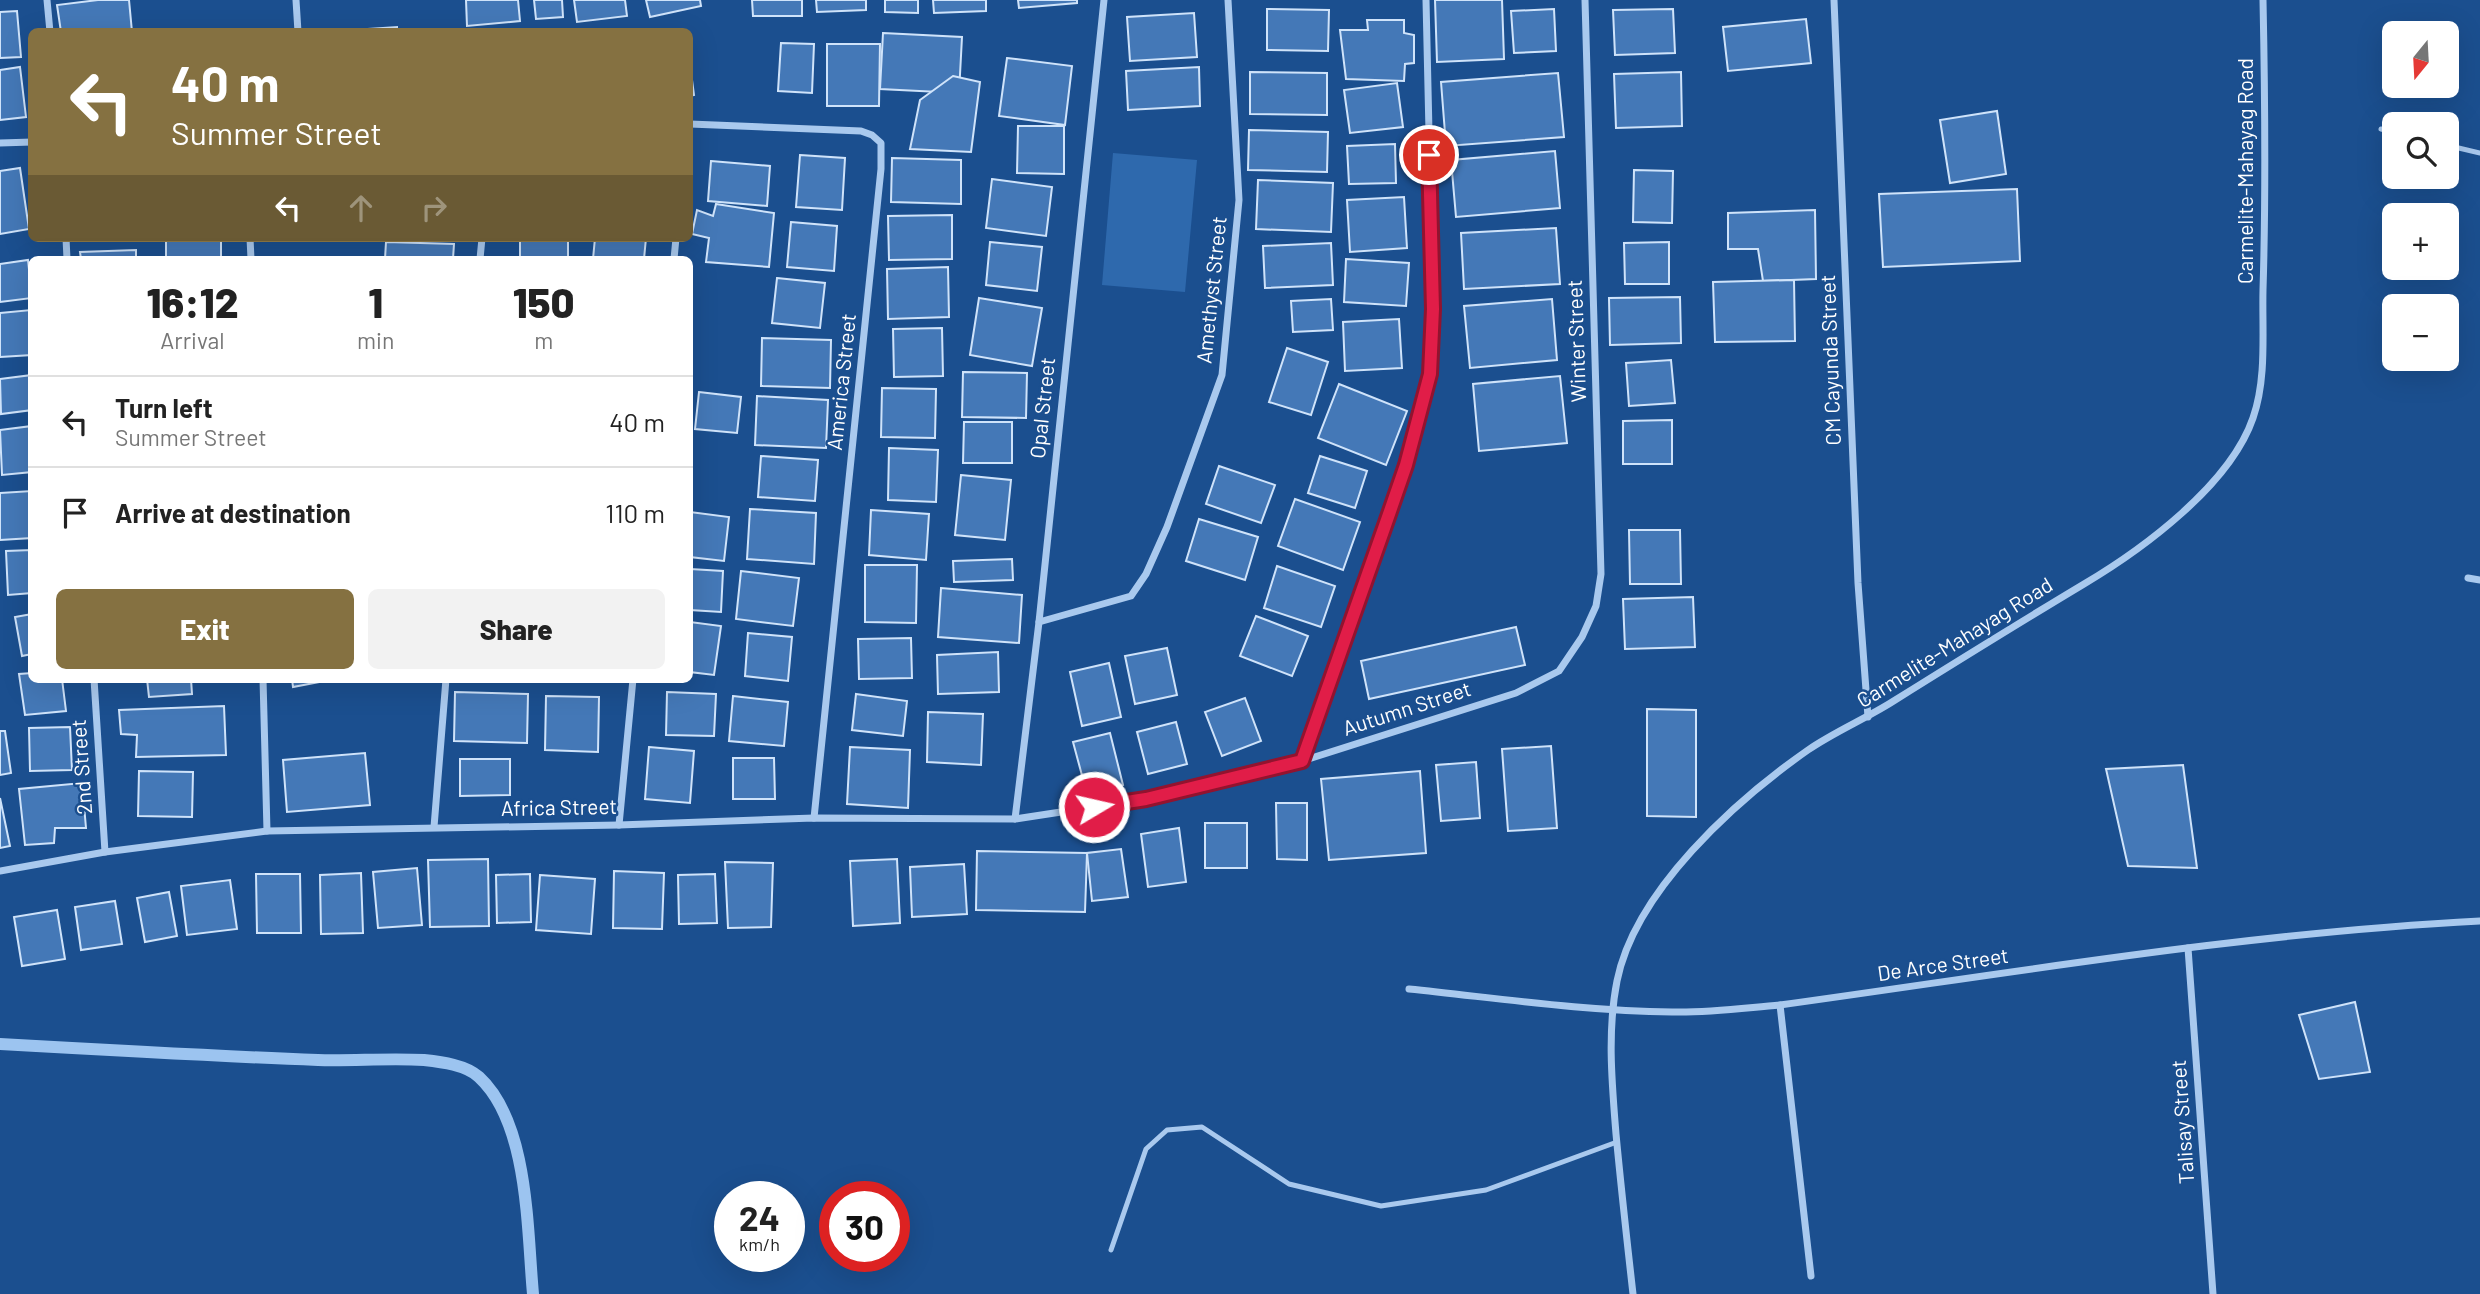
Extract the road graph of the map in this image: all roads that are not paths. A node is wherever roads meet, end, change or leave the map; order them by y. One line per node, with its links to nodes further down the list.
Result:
1 (47, 0): 9 (street)
2 (296, 0): 10 (street)
3 (1104, 0): 18 (street, Opal Street)
4 (1228, 0): 18 (street, Amethyst Street)
5 (1426, 0): 25 (street)
6 (1586, 0): 19 (street, Winter Street)
7 (1834, 0): 24 (street, CM Cayunda Street)
8 (2263, 0): 24 (street, Carmelite-Mahayag Road)
9 (50, 28)
10 (298, 28)
11 (693, 124): 26 (street, America Street)
12 (28, 142): 13 (street)
13 (0, 143)
14 (2459, 148): 15 (lane)
15 (2480, 153)
16 (2468, 578): 17 (street)
17 (2480, 580)
18 (1039, 622): 27 (street, Opal Street)
19 (1559, 671): 25 (street, Autumn Street)
20 (94, 683): 31 (street, 2nd Street)
21 (263, 683): 30 (street)
22 (446, 683): 29 (street)
23 (634, 683): 28 (street)
24 (1868, 717): 37 (street, Carmelite-Mahayag Road)
25 (1302, 761): 27 (street, Autumn Street)
26 (814, 818): 27 (street, Africa Street); 28 (street, Africa Street)
27 (1015, 819)
28 (619, 825): 29 (street, Africa Street)
29 (434, 827): 30 (street, Africa Street)
30 (267, 831): 31 (street, Africa Street)
31 (105, 852): 32 (street, Africa Street)
32 (0, 871)
33 (2480, 921): 34 (street, De Arce Street)
34 (2188, 948): 36 (street, De Arce Street); 42 (street, Talisay Street)
35 (1409, 989): 37 (street, De Arce Street)
36 (1780, 1005): 37 (street, De Arce Street); 40 (street)
37 (1613, 1011): 38 (street, Carmelite-Mahayag Road)
38 (1617, 1142): 39 (lane); 41 (street, Carmelite-Mahayag Road)
39 (1111, 1250)
40 (1811, 1276)
41 (1633, 1294)
42 (2213, 1294)

